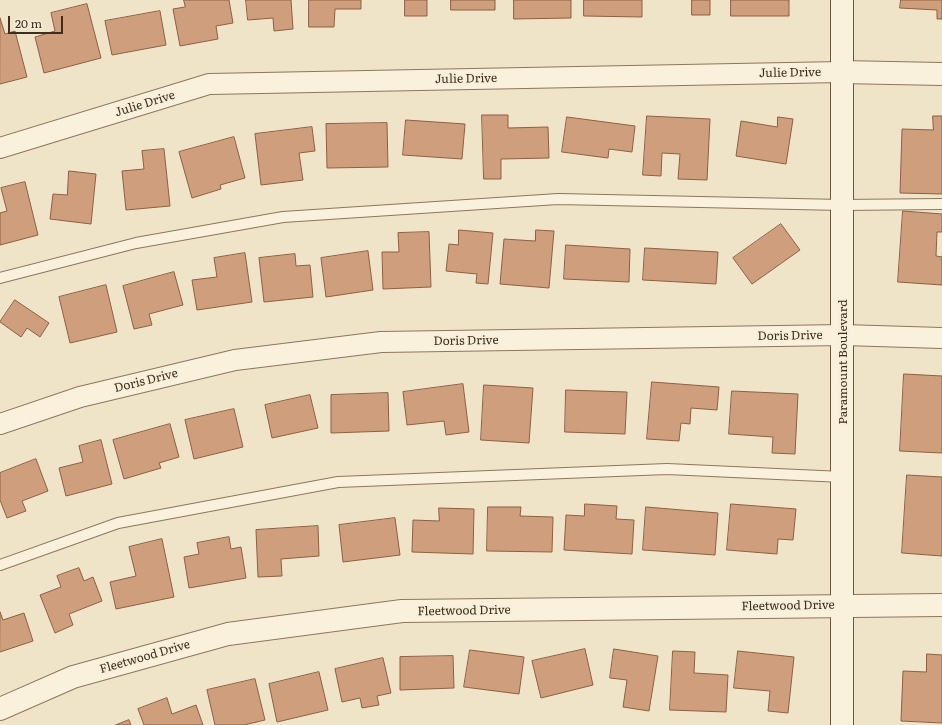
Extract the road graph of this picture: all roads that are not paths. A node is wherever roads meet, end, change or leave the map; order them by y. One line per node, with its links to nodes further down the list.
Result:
1 (842, 0): 2 (street, Paramount Boulevard)
2 (841, 72): 3 (street, Julie Drive); 4 (street, Julie Drive); 6 (street, Paramount Boulevard)
3 (942, 74)
4 (0, 148)
5 (942, 204): 6 (lane)
6 (842, 205): 7 (lane); 8 (street, Paramount Boulevard)
7 (0, 278)
8 (844, 335): 9 (street, Doris Drive); 10 (street, Doris Drive); 11 (street, Paramount Boulevard)
9 (942, 338)
10 (0, 424)
11 (843, 477): 12 (lane); 13 (street, Paramount Boulevard)
12 (0, 565)
13 (843, 605): 14 (street, Fleetwood Drive); 15 (street, Fleetwood Drive); 16 (street, Paramount Boulevard)
14 (942, 605)
15 (0, 709)
16 (842, 725)

